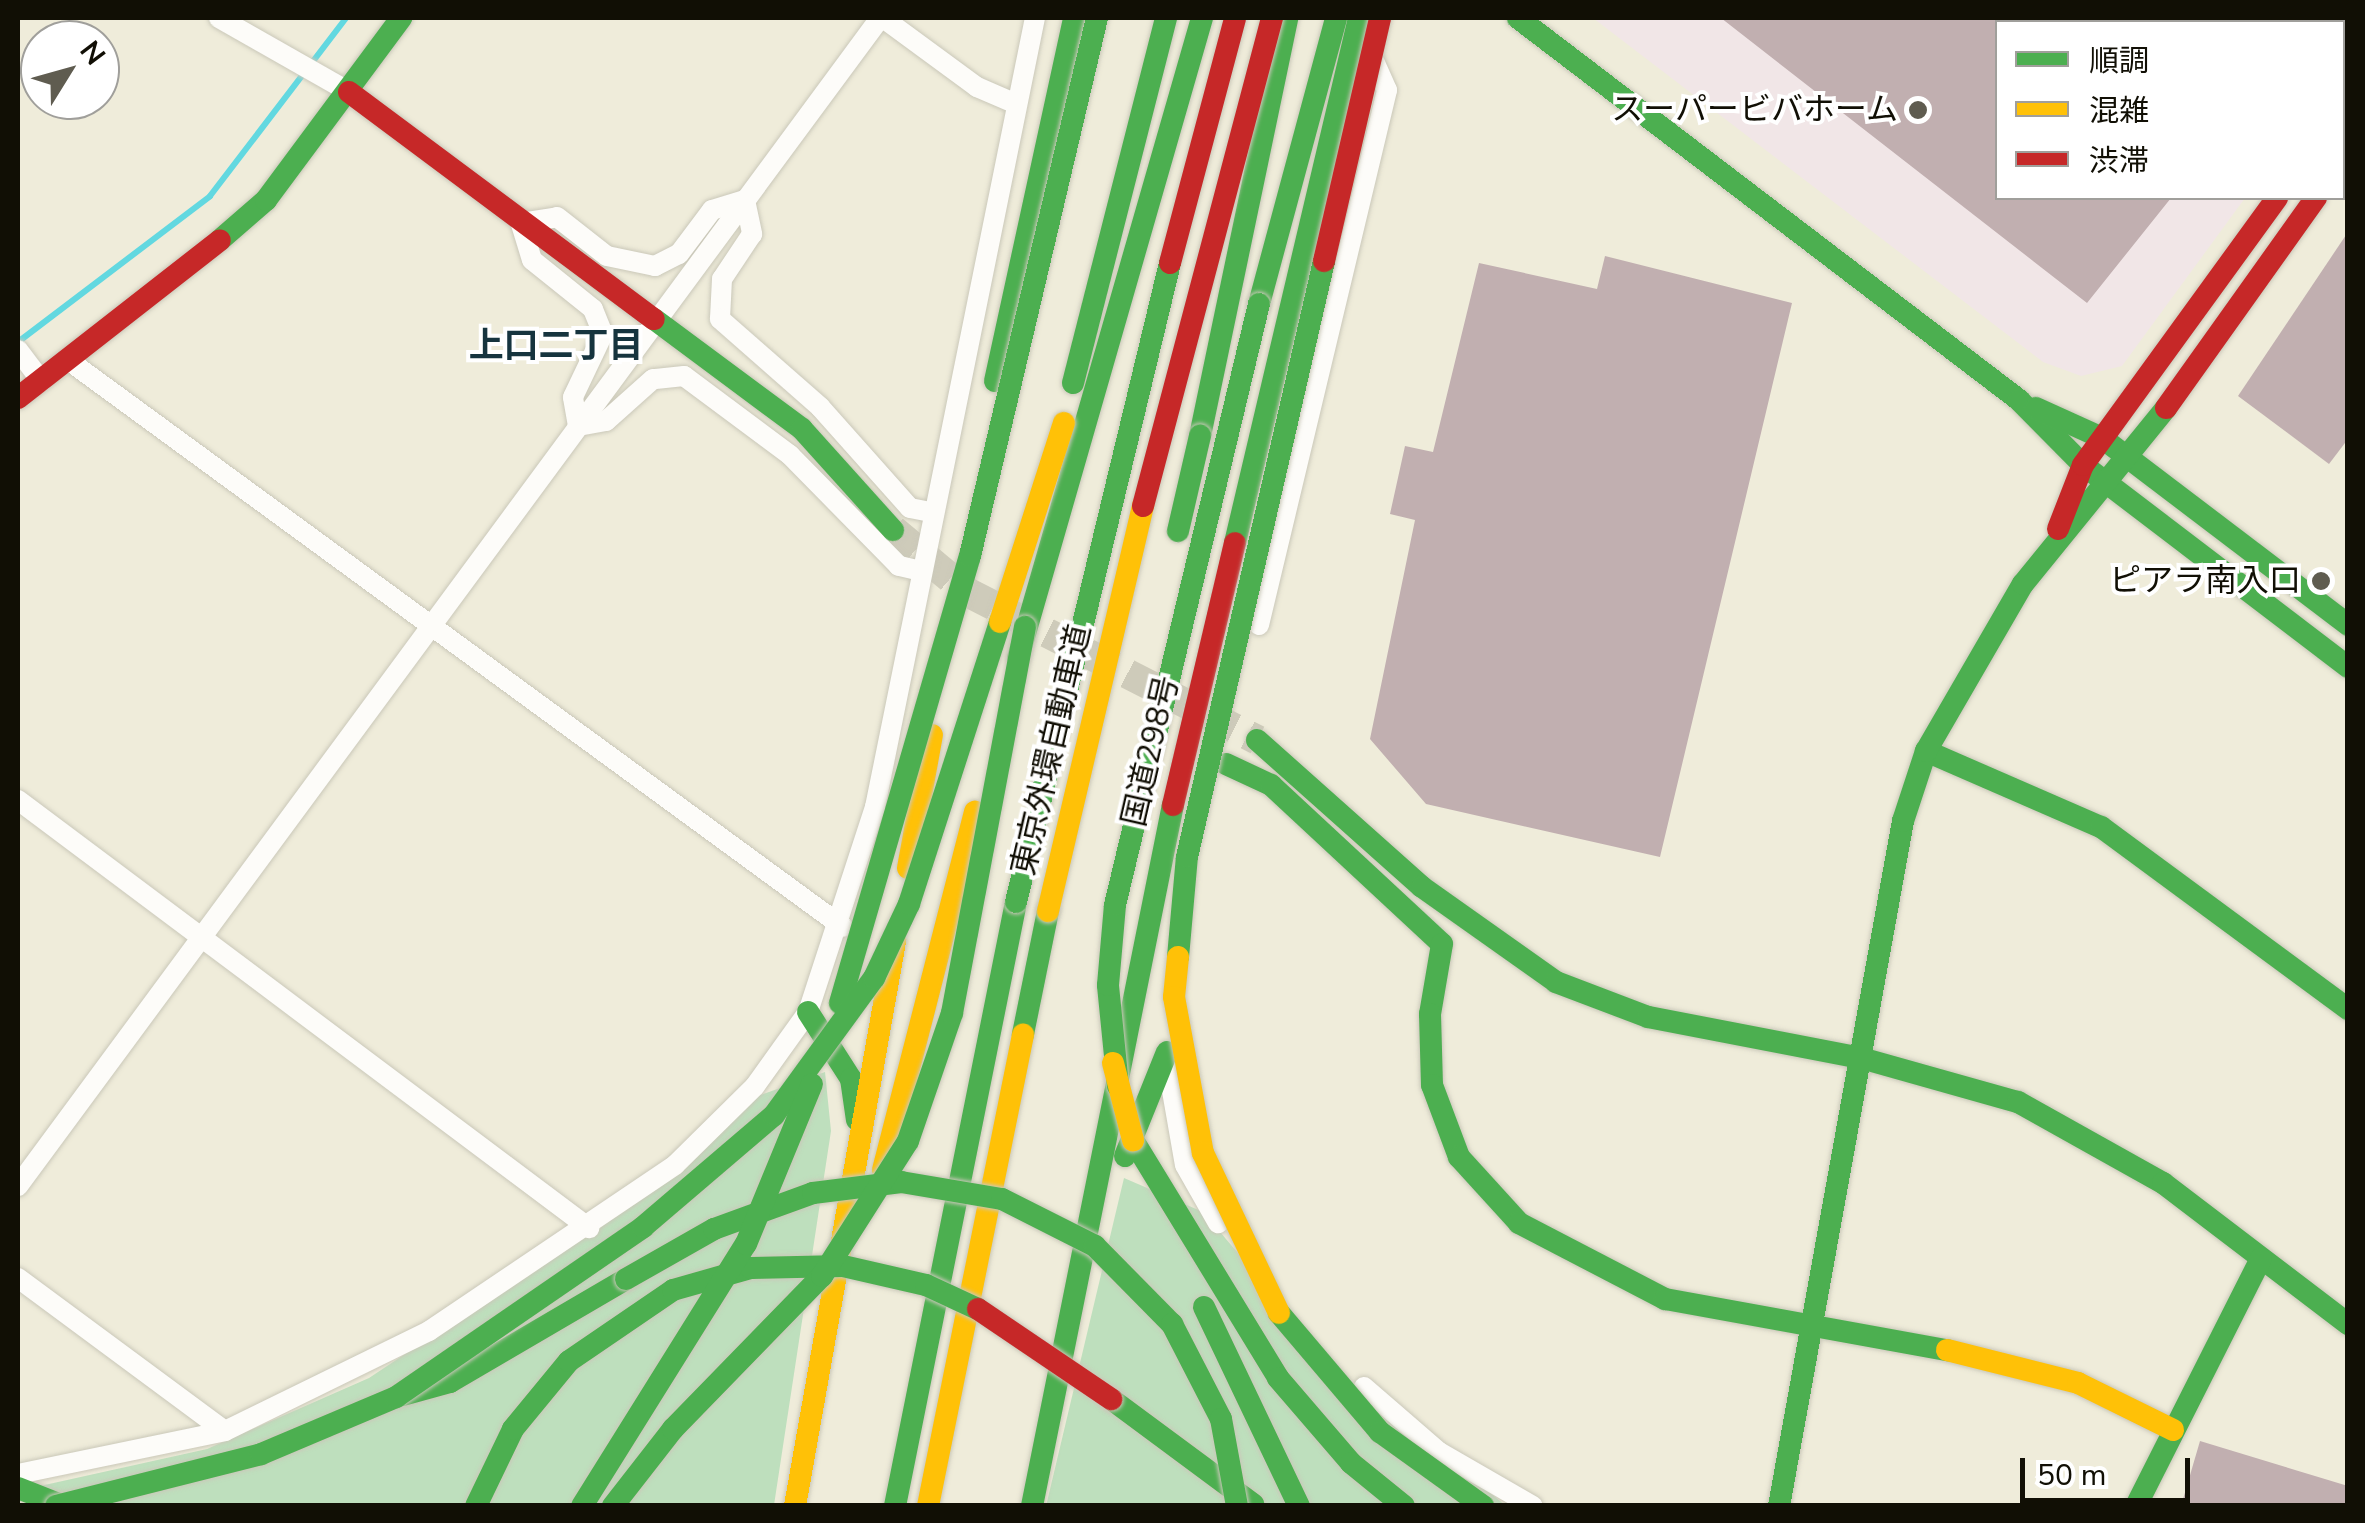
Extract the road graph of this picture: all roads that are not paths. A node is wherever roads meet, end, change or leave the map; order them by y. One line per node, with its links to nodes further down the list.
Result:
1 (219, 18): 15 (street)
2 (401, 18): 15 (main road)
3 (881, 18): 16 (street); 18 (street)
4 (1035, 18): 16 (street)
5 (1074, 18): 53 (main road)
6 (1097, 18): 70 (main road, bridge)
7 (1142, 18): 17 (main road)
8 (1166, 18): 17 (main road)
9 (1202, 18): 64 (main road)
10 (1235, 18): 73 (main road, 東京外環自動車道, bridge)
11 (1272, 18): 74 (main road, 東京外環自動車道, bridge)
12 (1287, 18): 51 (main road, bridge)
13 (1518, 18): 27 (main road)
14 (1358, 19): 43 (street); 51 (main road, bridge); 57 (main road, 国道298号); 80 (main road, bridge)
15 (349, 92): 21 (main road); 24 (main road)
16 (1014, 103): 34 (street)
17 (1118, 188): 28 (main road)
18 (745, 200): 21 (street); 22 (street); 34 (street)
19 (2276, 200): 30 (main road)
20 (2315, 200): 31 (main road)
21 (522, 222): 22 (main road); 29 (street)
22 (657, 318): 29 (street); 35 (main road)
23 (18, 350): 25 (street)
24 (68, 360): 25 (main road); 39 (street)
25 (41, 381): 26 (main road)
26 (18, 398)
27 (2019, 400): 30 (main road); 32 (main road)
28 (1064, 424): 61 (main road, bridge); 71 (main road, bridge)
29 (578, 426): 37 (street); 39 (street)
30 (2102, 438): 31 (main road); 32 (main road)
31 (2130, 458): 33 (main road); 38 (main road)
32 (2083, 465): 33 (main road); 36 (main road)
33 (2110, 486): 36 (main road); 40 (main road)
34 (931, 512): 37 (street)
35 (893, 530)
36 (2053, 541): 42 (main road)
37 (921, 571): 45 (street)
38 (2348, 625)
39 (431, 626): 45 (street); 46 (street)
40 (2348, 667)
41 (1257, 740): 50 (main road)
42 (1926, 751): 47 (main road); 50 (main road)
43 (1226, 764): 49 (street); 60 (main road)
44 (18, 800): 46 (street)
45 (843, 927): 48 (street)
46 (201, 936): 54 (street); 55 (street)
47 (2348, 1008)
48 (808, 1012): 53 (main road); 55 (street)
49 (1168, 1052): 57 (main road); 81 (street)
50 (1862, 1058): 56 (main road); 60 (main road)
51 (1118, 1086): 52 (main road, bridge)
52 (1132, 1140): 78 (main road); 79 (main road)
53 (858, 1157): 64 (main road)
54 (18, 1186)
55 (589, 1228): 63 (street)
56 (2261, 1259): 59 (main road); 62 (main road)
57 (1075, 1263): 75 (main road, 国道298号)
58 (18, 1278): 63 (street)
59 (2348, 1324)
60 (1810, 1328): 62 (main road); 82 (main road)
61 (396, 1397): 67 (main road, bridge); 76 (main road, bridge)
62 (2173, 1430): 83 (main road)
63 (225, 1432): 65 (street)
64 (802, 1466): 72 (main road)
65 (18, 1474)
66 (18, 1488): 68 (main road)
67 (56, 1506)
68 (64, 1506)
69 (476, 1506): 77 (main road, bridge)
70 (582, 1506)
71 (613, 1506)
72 (795, 1506)
73 (895, 1506)
74 (928, 1506)
75 (1032, 1506)
76 (1237, 1506)
77 (1254, 1506)
78 (1298, 1506)
79 (1404, 1506)
80 (1483, 1506)
81 (1533, 1506)
82 (1778, 1506)
83 (2136, 1506)

